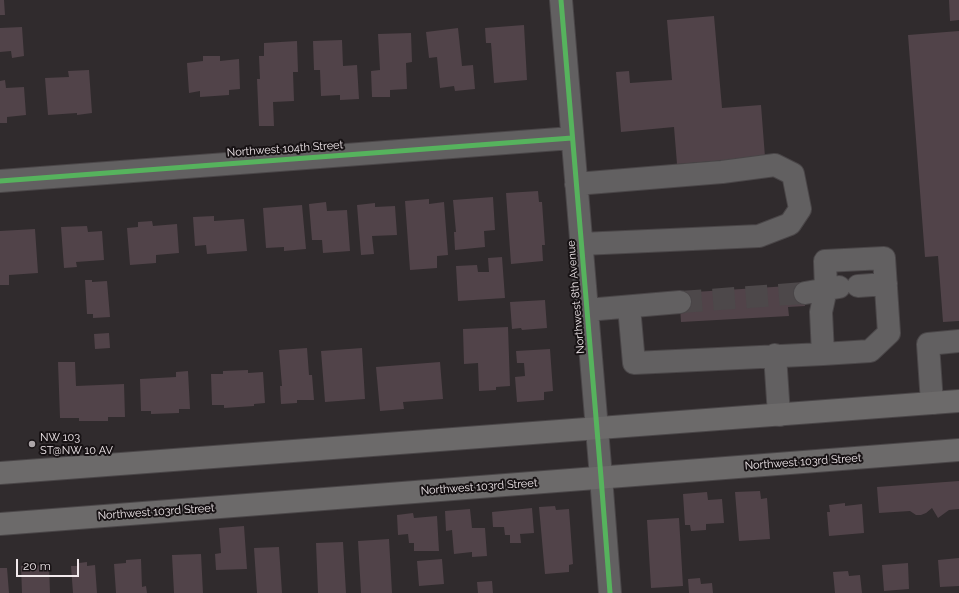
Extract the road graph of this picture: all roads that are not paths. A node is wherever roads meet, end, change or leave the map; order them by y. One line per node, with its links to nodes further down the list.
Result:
1 (561, 0): 2 (street, Northwest 8th Avenue)
2 (572, 138): 3 (street, Northwest 104th Street); 4 (street, Northwest 8th Avenue)
3 (0, 181)
4 (576, 184): 5 (street, Northwest 8th Avenue); 5 (street)
5 (581, 244): 11 (street, Northwest 8th Avenue)
6 (886, 284): 7 (street); 7 (street); 13 (street)
7 (841, 287): 8 (street); 13 (street)
8 (805, 293)
9 (680, 302): 10 (street)
10 (629, 307): 11 (street); 14 (street)
11 (587, 310): 18 (street, Northwest 8th Avenue)
12 (959, 341): 16 (street)
13 (823, 354): 14 (street)
14 (775, 355): 17 (street)
15 (959, 400): 16 (main road)
16 (932, 403): 17 (main road)
17 (779, 415): 18 (main road)
18 (597, 429): 20 (main road); 21 (street, Northwest 8th Avenue)
19 (959, 450): 21 (main road, Northwest 103rd Street)
20 (0, 473)
21 (602, 477): 22 (main road, Northwest 103rd Street); 23 (street, Northwest 8th Avenue)
22 (0, 524)
23 (610, 593)

